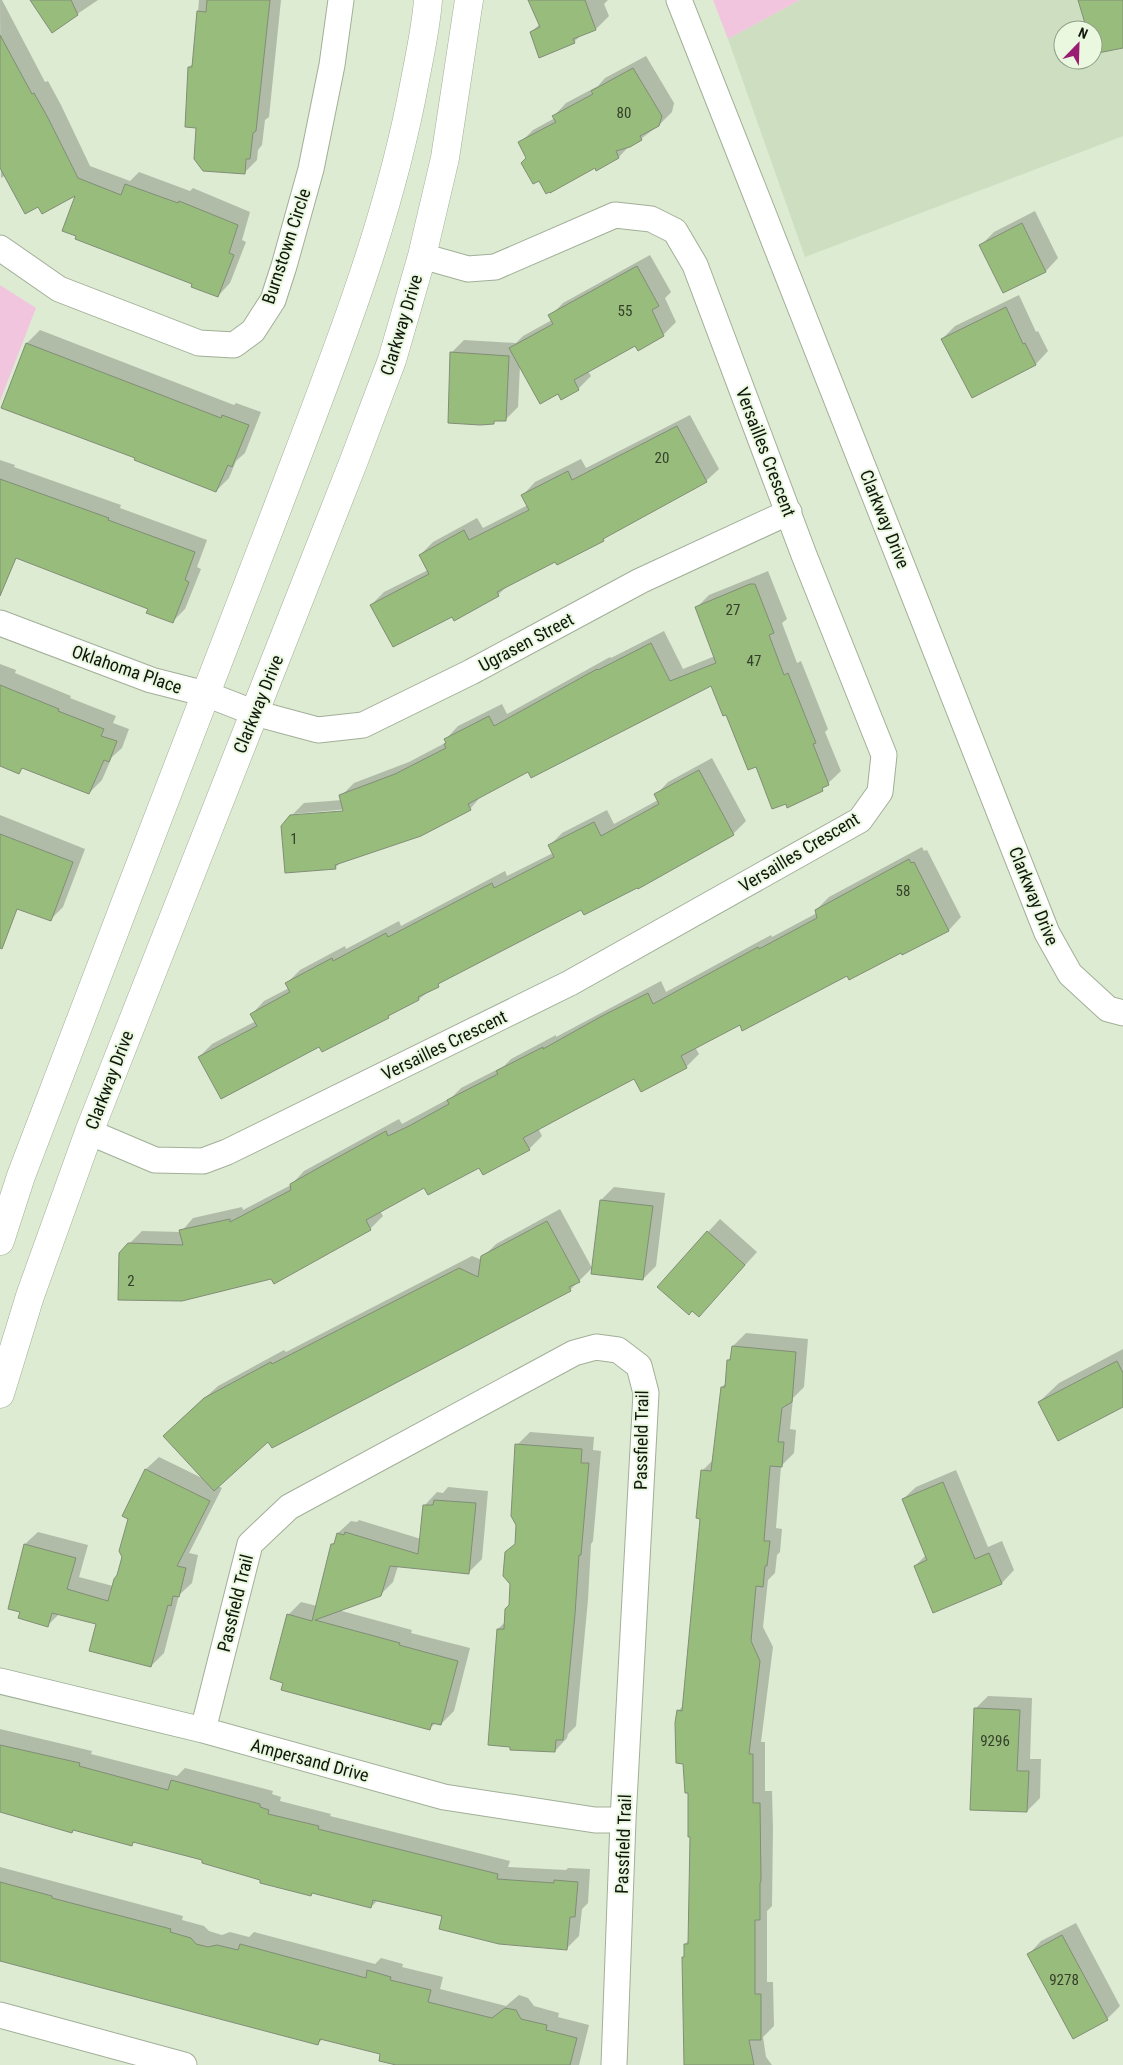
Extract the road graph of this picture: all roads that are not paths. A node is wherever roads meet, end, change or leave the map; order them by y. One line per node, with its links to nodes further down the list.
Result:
1 (341, 0): 5 (street, Burnstown Circle)
2 (428, 0): 9 (street)
3 (469, 0): 6 (street, Clarkway Drive)
4 (679, 0): 11 (street, Clarkway Drive)
5 (0, 248)
6 (422, 256): 7 (street, Versailles Crescent); 10 (street, Clarkway Drive)
7 (789, 512): 10 (street, Ugrasen Street); 12 (street, Versailles Crescent)
8 (0, 623): 9 (street, Oklahoma Place)
9 (206, 694): 10 (street, Oklahoma Place); 13 (street)
10 (255, 713): 12 (street, Clarkway Drive)
11 (1123, 1013)
12 (89, 1132): 14 (street, Clarkway Drive)
13 (0, 1242)
14 (0, 1394)
15 (0, 1680): 16 (street, Ampersand Drive)
16 (203, 1730): 17 (street, Ampersand Drive); 17 (street, Passfield Trail)
17 (623, 1820): 20 (street, Passfield Trail)
18 (0, 2015): 19 (street)
19 (184, 2065)
20 (614, 2065)

